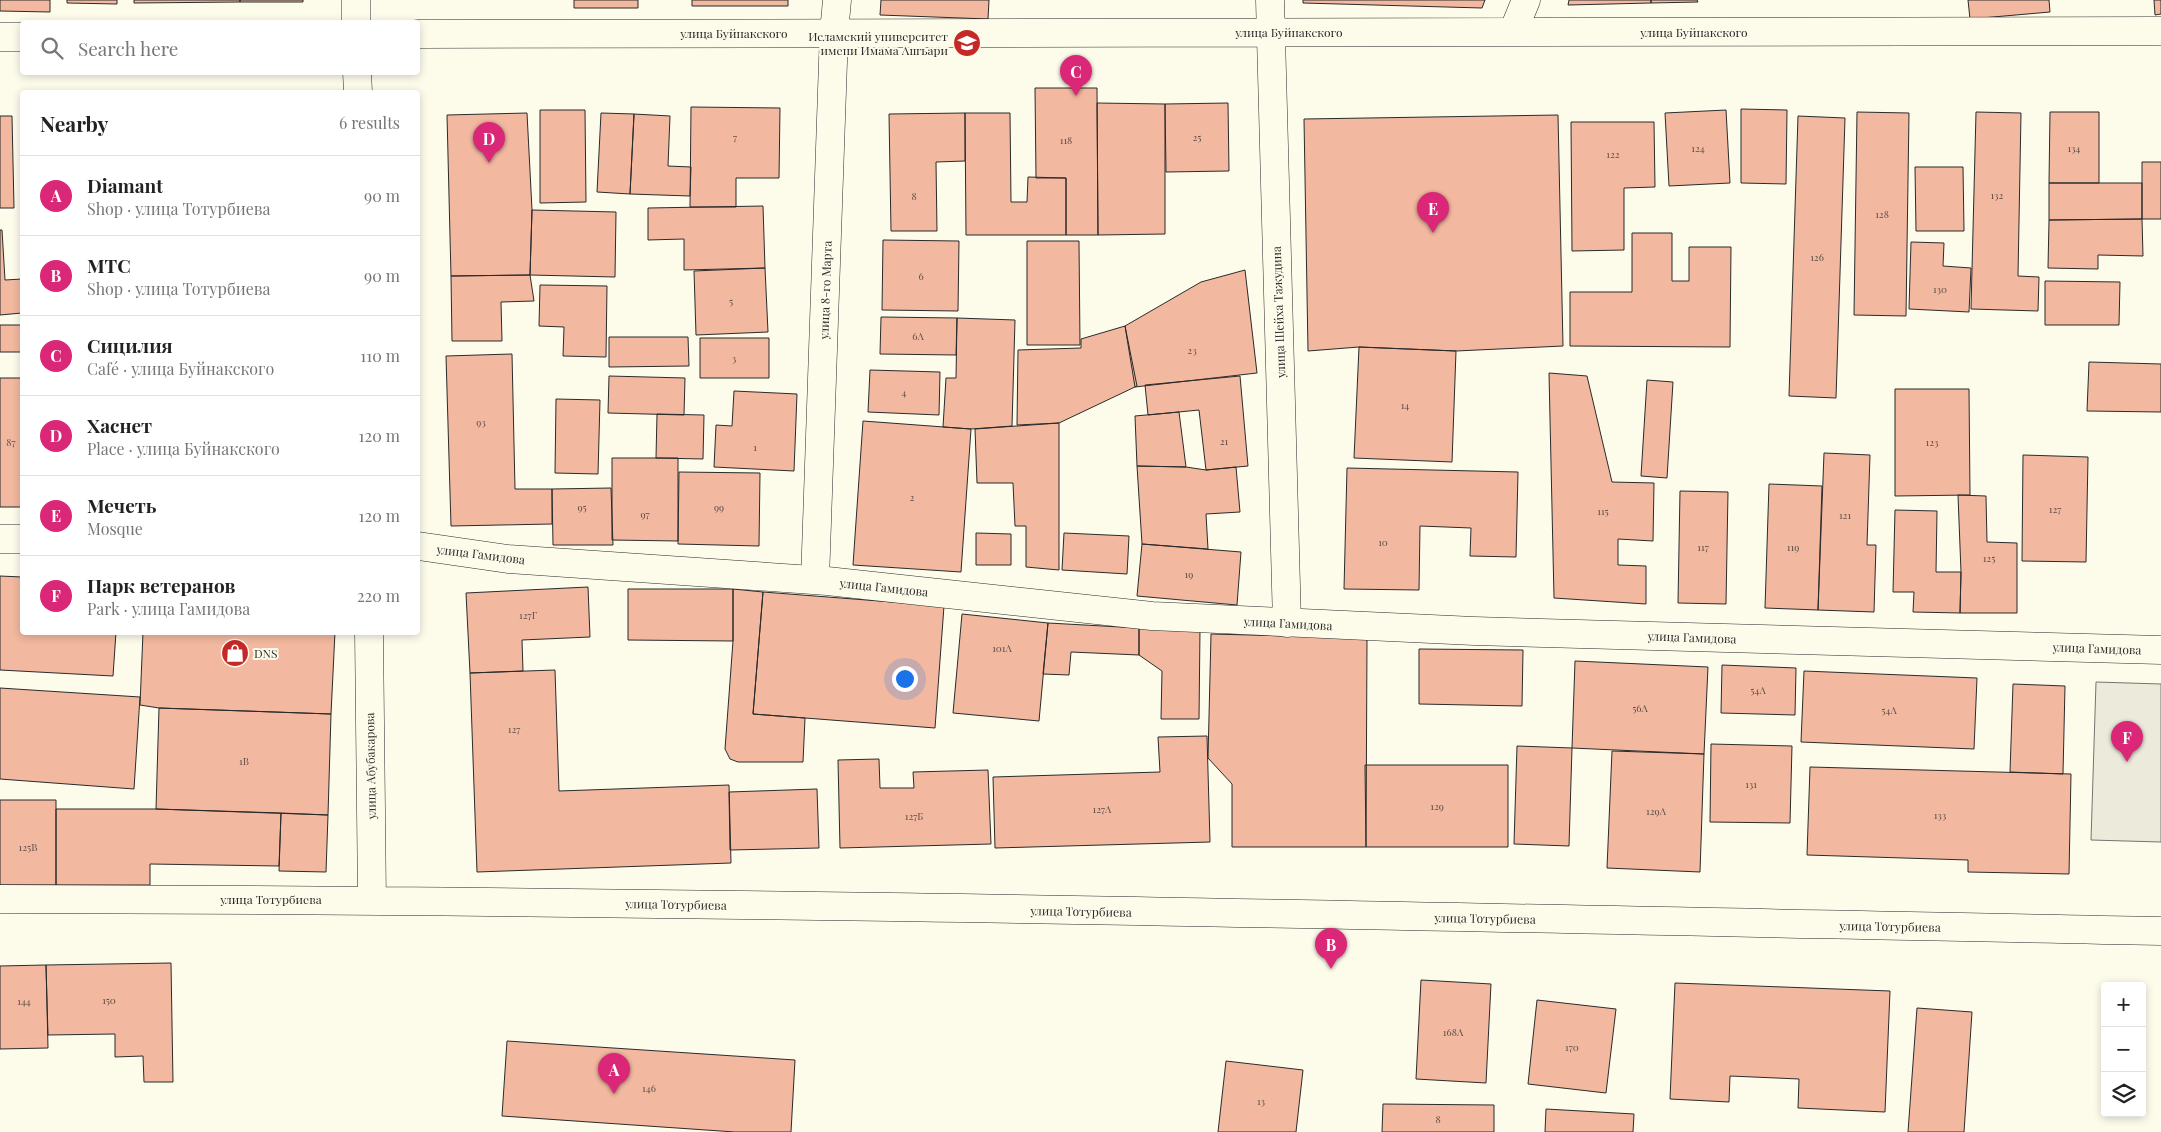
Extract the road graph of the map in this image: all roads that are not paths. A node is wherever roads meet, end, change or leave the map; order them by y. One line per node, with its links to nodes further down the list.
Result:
1 (356, 0): 5 (street)
2 (837, 0): 9 (street, улица 8-го Марта)
3 (1270, 0): 7 (street, улица Шейха Тажудина)
4 (1526, 0): 8 (street)
5 (356, 20)
6 (2161, 31): 8 (street, улица Буйнакского)
7 (1270, 32): 8 (street, улица Буйнакского); 9 (street, улица Буйнакского); 19 (street, улица Шейха Тажудина)
8 (1513, 32)
9 (834, 33): 10 (street, улица Буйнакского); 18 (street, улица 8-го Марта)
10 (420, 34)
11 (0, 37): 12 (street)
12 (20, 37)
13 (357, 75): 14 (street)
14 (358, 90)
15 (0, 539): 16 (street)
16 (20, 539)
17 (420, 546): 18 (street, улица Гамидова)
18 (815, 580): 19 (street, улица Гамидова)
19 (1287, 624): 21 (street, улица Гамидова)
20 (369, 635): 23 (street, улица Абубакарова)
21 (2161, 650)
22 (0, 900): 23 (street, улица Тотурбиева)
23 (372, 900): 24 (street, улица Тотурбиева)
24 (2161, 931)

